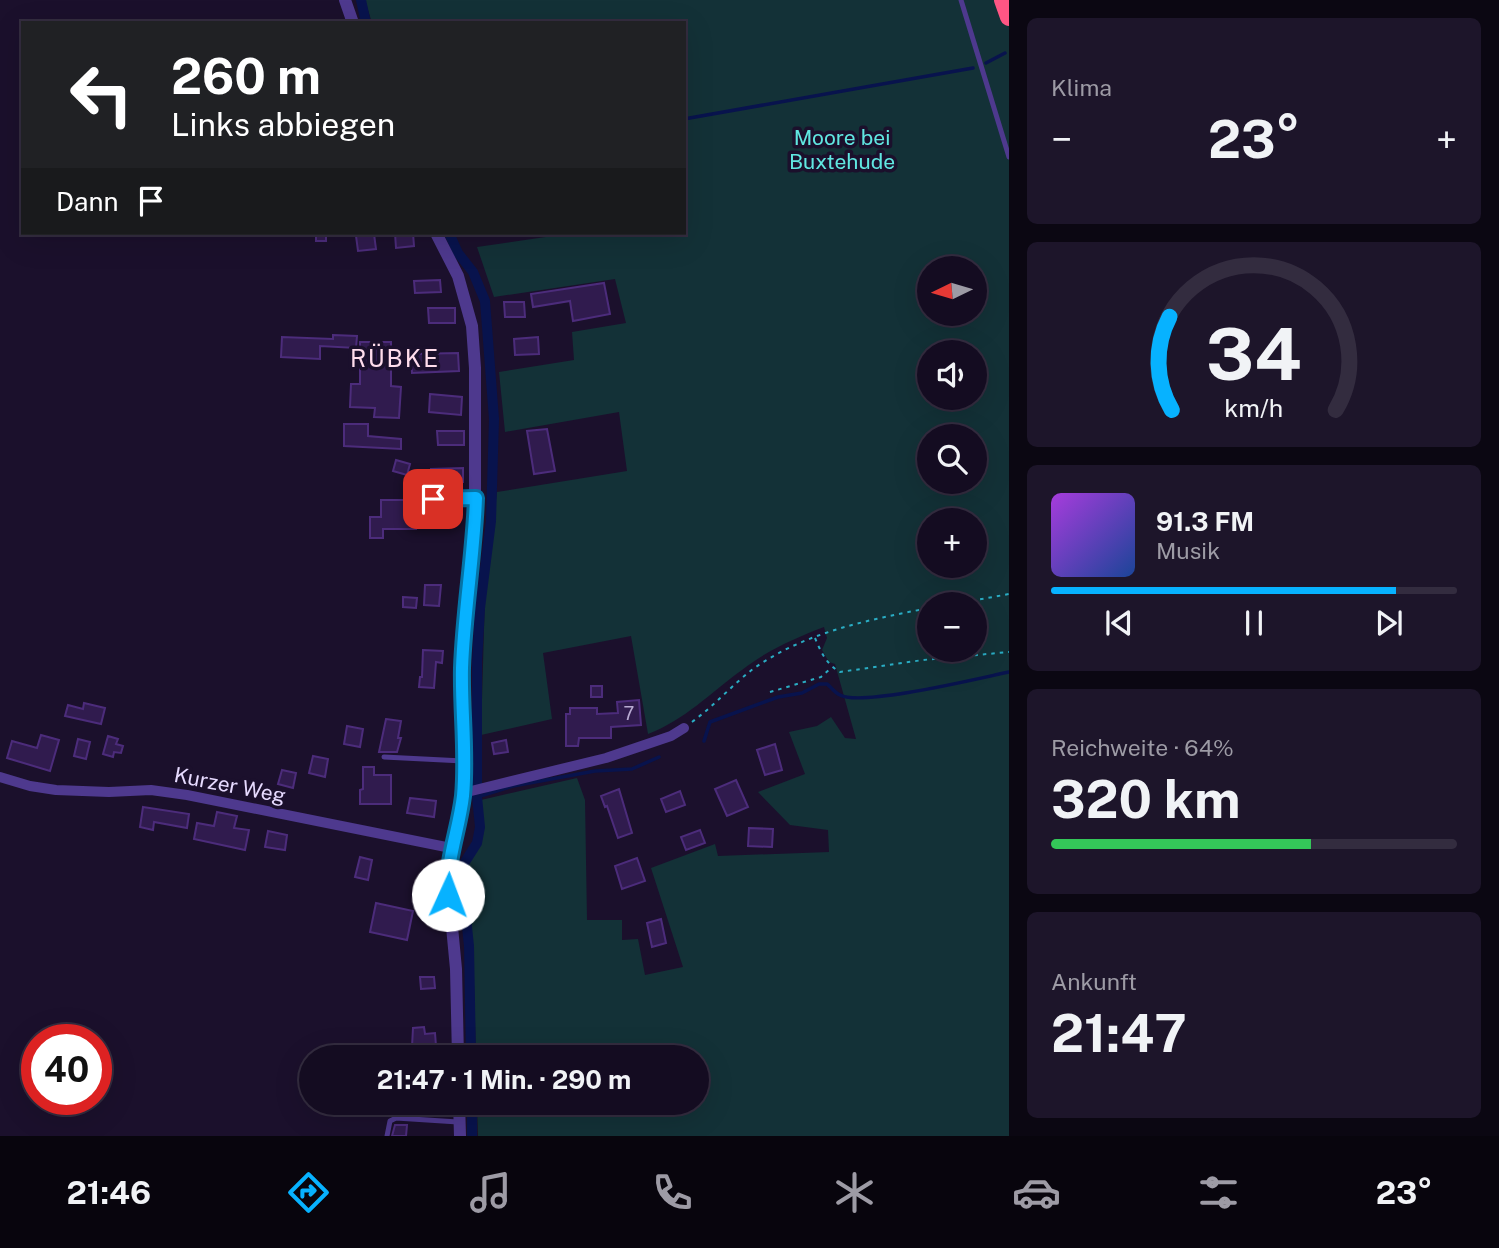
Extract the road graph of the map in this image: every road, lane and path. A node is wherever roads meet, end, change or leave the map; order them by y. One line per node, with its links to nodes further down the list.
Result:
1 (345, 0): 5 (street)
2 (961, 0): 6 (lane)
3 (1003, 0): 4 (highway)
4 (1009, 17)
5 (352, 21)
6 (1009, 157)
7 (437, 235): 8 (street)
8 (476, 498): 9 (lane); 19 (street)
9 (412, 499)
10 (1009, 594): 11 (path)
11 (987, 598)
12 (917, 610): 13 (path)
13 (815, 637): 15 (path); 17 (path)
14 (1009, 652): 15 (path)
15 (832, 667): 16 (path)
16 (771, 692)
17 (684, 728): 21 (street)
18 (384, 757): 19 (lane)
19 (463, 761): 21 (street)
20 (0, 777): 22 (street, Kurzer Weg)
21 (467, 792): 22 (street)
22 (451, 848): 23 (street)
23 (458, 1045)
24 (460, 1115): 25 (street)
25 (460, 1122): 26 (lane); 27 (street)
26 (387, 1136)
27 (460, 1136)

